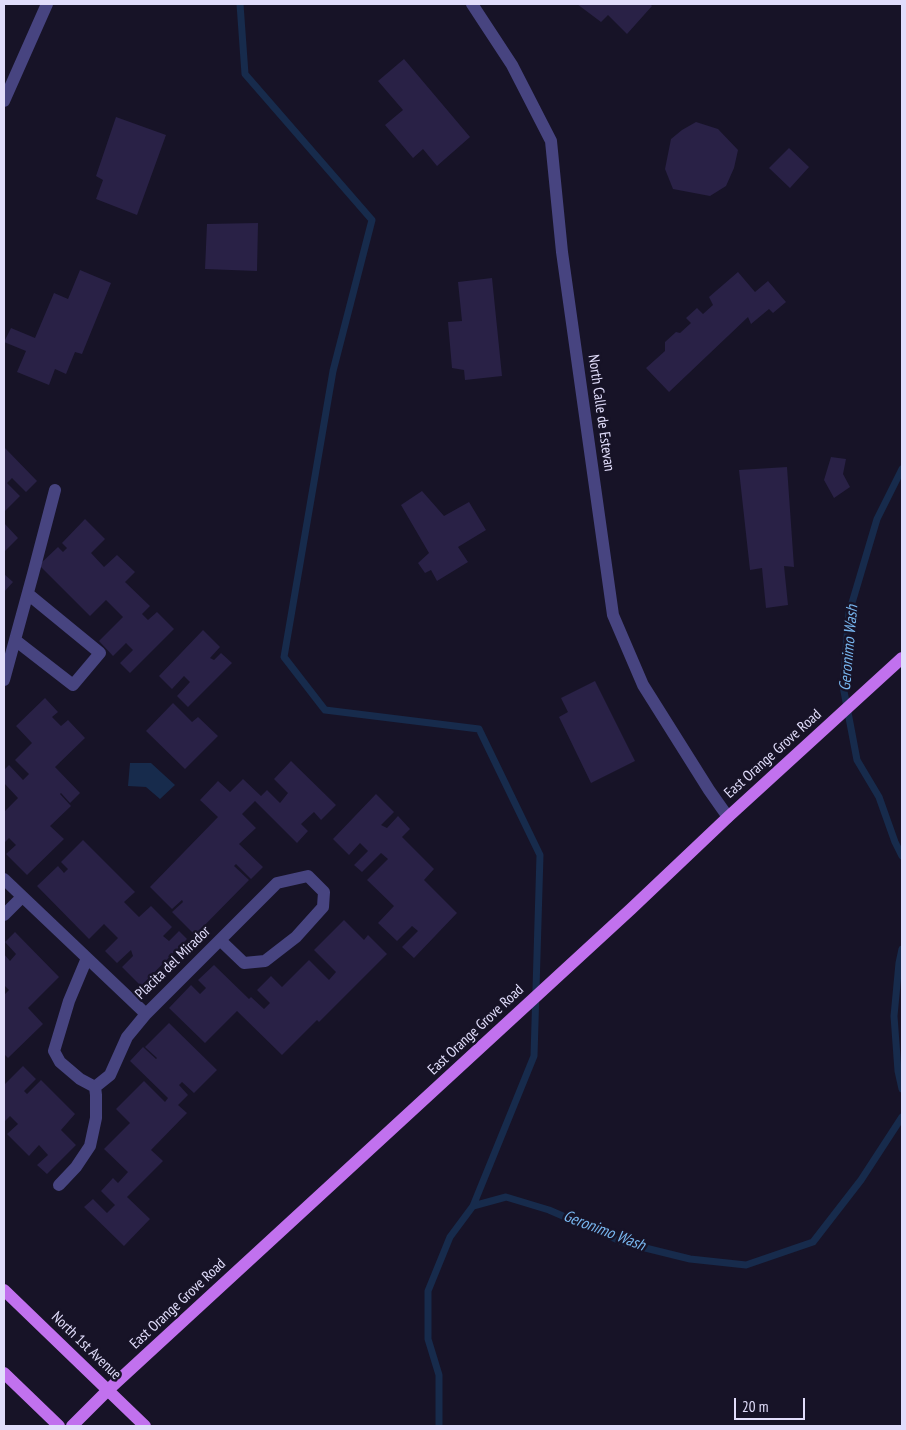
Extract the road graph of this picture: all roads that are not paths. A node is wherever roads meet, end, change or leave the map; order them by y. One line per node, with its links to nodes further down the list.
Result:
1 (47, 4): 3 (street)
2 (472, 4): 9 (street, North Calle de Estevan)
3 (4, 101)
4 (55, 490): 5 (street)
5 (28, 594): 6 (street); 6 (street)
6 (15, 640): 8 (street)
7 (902, 658): 9 (main road, East Orange Grove Road)
8 (5, 669)
9 (728, 817): 20 (main road, East Orange Grove Road)
10 (4, 879): 11 (street, Placita del Mirador)
11 (22, 897): 12 (street); 14 (street, Placita del Mirador)
12 (4, 915)
13 (220, 940): 13 (street, Placita del Mirador); 15 (street, Placita del Mirador)
14 (86, 958): 15 (street, Placita del Mirador); 16 (street)
15 (146, 1014): 16 (street)
16 (95, 1087): 17 (street)
17 (59, 1185)
18 (4, 1290): 20 (main road, North 1st Avenue)
19 (4, 1373): 21 (main road)
20 (108, 1390): 22 (main road, East Orange Grove Road); 23 (main road, North 1st Avenue)
21 (59, 1426)
22 (72, 1426)
23 (145, 1426)

